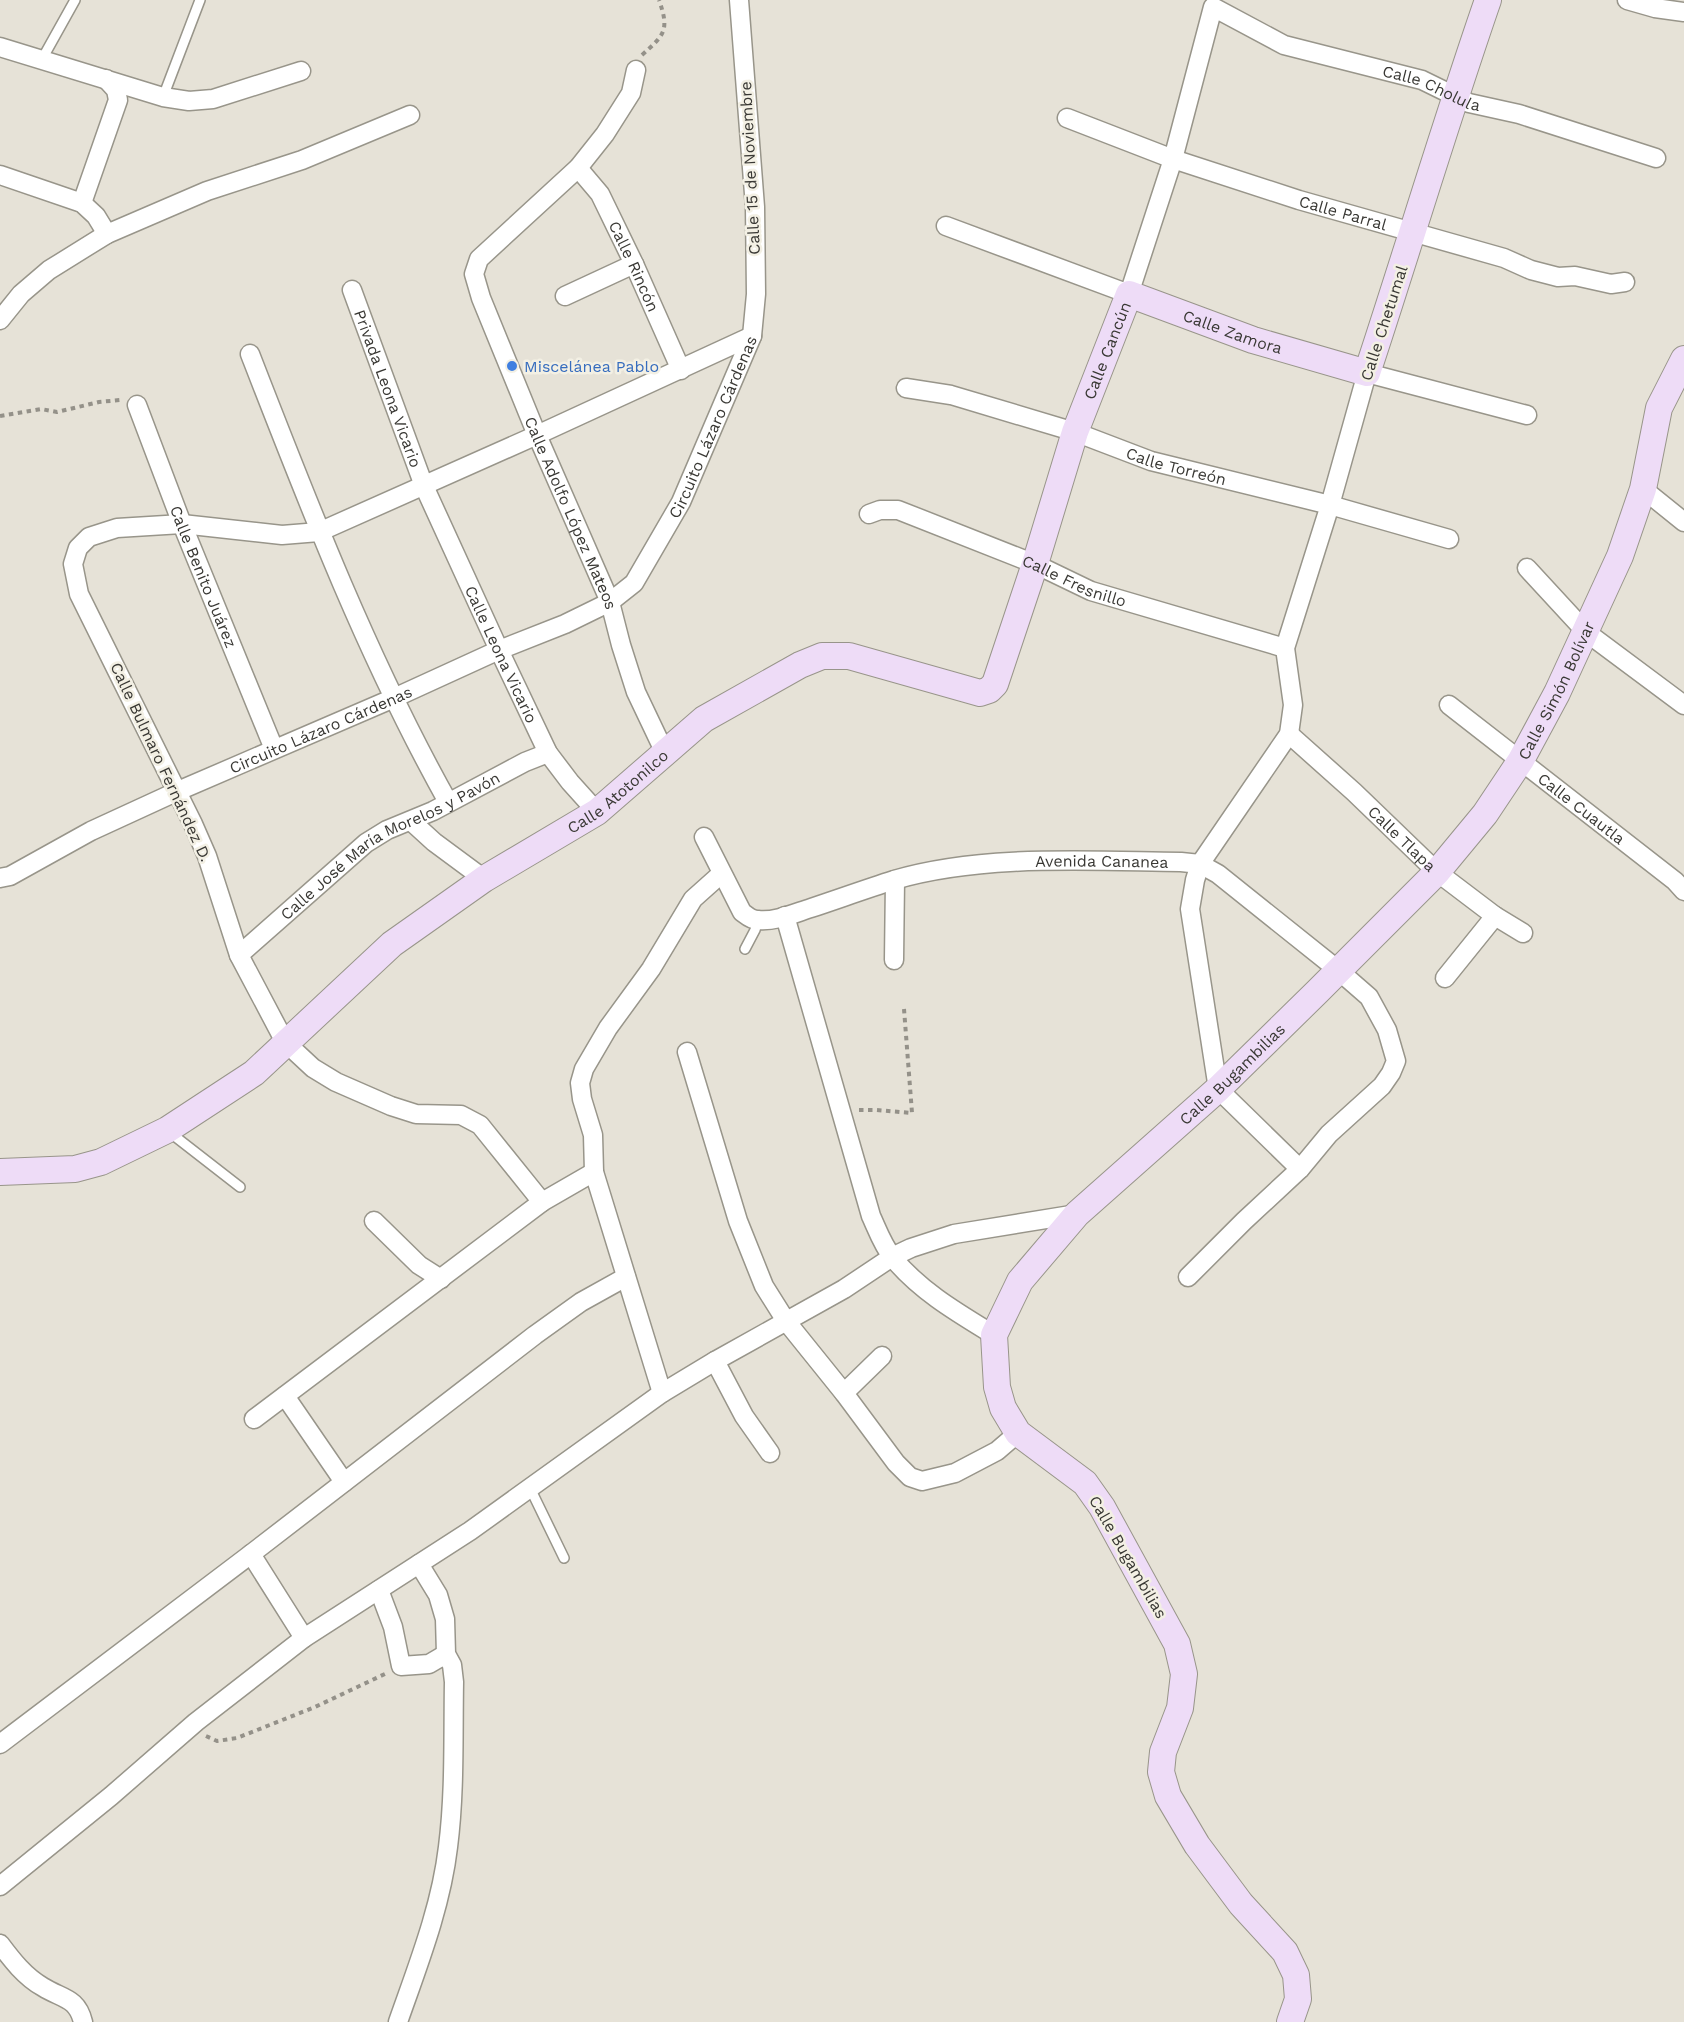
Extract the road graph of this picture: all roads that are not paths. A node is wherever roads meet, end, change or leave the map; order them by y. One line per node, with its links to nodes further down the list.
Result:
1 (75, 0): 9 (lane)
2 (201, 0): 13 (lane)
3 (739, 0): 31 (street, Calle 15 de Noviembre)
4 (1488, 0): 14 (street, Calle Chetumal)
5 (1627, 0): 7 (street)
6 (1213, 7): 14 (street, Calle Cholula); 18 (street, Calle Cancún)
7 (1684, 12)
8 (0, 47): 9 (street)
9 (41, 61): 12 (street)
10 (301, 70): 13 (street)
11 (636, 70): 19 (street)
12 (106, 80): 13 (street); 21 (street)
13 (163, 97)
14 (1455, 97): 17 (street, Calle Cholula); 23 (street, Calle Chetumal)
15 (410, 115): 24 (street)
16 (1067, 118): 18 (street, Calle Parral)
17 (1656, 158)
18 (1173, 159): 23 (street, Calle Parral); 28 (street, Calle Cancún)
19 (578, 168): 25 (street, Calle Rincón); 40 (street, Calle Adolfo López Mateos)
20 (0, 175): 21 (street)
21 (82, 203): 24 (street)
22 (946, 226): 28 (street, Calle Zamora)
23 (1413, 233): 26 (street, Calle Parral); 35 (street, Calle Chetumal)
24 (107, 234): 30 (street)
25 (634, 264): 29 (street); 34 (street, Calle Rincón)
26 (1625, 282)
27 (352, 290): 41 (street, Privada Leona Vicario)
28 (1129, 294): 35 (street, Calle Zamora); 39 (street, Calle Cancún)
29 (565, 296)
30 (0, 320)
31 (752, 336): 34 (street, Circuito Lázaro Cárdenas); 52 (street, Circuito Lázaro Cárdenas)
32 (250, 354): 47 (street)
33 (1684, 359): 42 (street, Calle Simón Bolívar)
34 (681, 370): 40 (street, Circuito Lázaro Cárdenas)
35 (1367, 374): 38 (street, Calle Zamora); 43 (street, Calle Chetumal)
36 (906, 388): 39 (street, Calle Torreón)
37 (136, 405): 46 (street, Calle Benito Juárez)
38 (1527, 415)
39 (1075, 432): 43 (street, Calle Torreón); 50 (street, Calle Cancún)
40 (537, 435): 41 (street, Circuito Lázaro Cárdenas); 52 (street, Calle Adolfo López Mateos)
41 (424, 486): 47 (street, Circuito Lázaro Cárdenas); 55 (street, Calle Leona Vicario)
42 (1643, 489): 45 (street); 53 (street, Calle Simón Bolívar)
43 (1330, 505): 48 (street, Calle Torreón); 54 (street, Calle Chetumal)
44 (869, 514): 50 (street, Calle Fresnillo)
45 (1684, 522)
46 (182, 524): 47 (street, Circuito Lázaro Cárdenas); 49 (street, Circuito Lázaro Cárdenas); 61 (street, Calle Benito Juárez)
47 (319, 532): 57 (street)
48 (1449, 539)
49 (78, 548): 65 (street, Calle Bulmaro Fernández D.)
50 (1035, 564): 54 (street, Calle Fresnillo); 56 (street, Calle Cancún)
51 (1527, 568): 53 (street)
52 (610, 602): 55 (street, Circuito Lázaro Cárdenas); 63 (street, Calle Adolfo López Mateos)
53 (1586, 632): 59 (street); 64 (street, Calle Simón Bolívar)
54 (1285, 648): 60 (street)
55 (499, 651): 57 (street, Circuito Lázaro Cárdenas); 62 (street, Calle Leona Vicario)
56 (989, 690): 63 (street, Calle Atotonilco)
57 (394, 698): 61 (street, Circuito Lázaro Cárdenas); 66 (street)
58 (1449, 705): 64 (street, Calle Cuautla)
59 (1684, 705)
60 (1289, 734): 70 (street); 71 (street, Calle Tlapa)
61 (274, 749): 65 (street, Circuito Lázaro Cárdenas)
62 (548, 753): 66 (street, Calle José María Morelos y Pavón); 67 (street, Calle Leona Vicario)
63 (665, 753): 67 (street, Calle Atotonilco)
64 (1521, 760): 71 (street, Calle Simón Bolívar); 76 (street, Calle Cuautla)
65 (178, 791): 73 (street, Circuito Lázaro Cárdenas); 82 (street, Calle Bulmaro Fernández D.)
66 (448, 802): 68 (street, Calle José María Morelos y Pavón)
67 (597, 812): 74 (street, Calle Atotonilco)
68 (411, 821): 74 (street); 82 (street, Calle José María Morelos y Pavón)
69 (704, 837): 72 (street)
70 (1200, 864): 75 (street, Avenida Cananea); 84 (street, Avenida Cananea); 88 (street)
71 (1437, 872): 78 (street, Calle Tlapa); 84 (street, Calle Simón Bolívar)
72 (721, 874): 79 (street); 92 (street)
73 (0, 878)
74 (484, 879): 86 (street, Calle Atotonilco)
75 (895, 880): 77 (street, Avenida Cananea); 83 (street)
76 (1684, 891)
77 (785, 916): 79 (street, Avenida Cananea); 97 (street)
78 (1495, 916): 80 (street, Calle Tlapa); 85 (street)
79 (758, 920): 81 (lane)
80 (1523, 933)
81 (746, 949)
82 (239, 955): 86 (street, Calle Bulmaro Fernández D.)
83 (894, 960)
84 (1338, 970): 88 (street, Calle Bugambilias); 90 (street, Avenida Cananea)
85 (1445, 978)
86 (285, 1042): 89 (street, Calle Atotonilco); 94 (street, Calle Bulmaro Fernández D.)
87 (687, 1052): 101 (street)
88 (1218, 1089): 90 (street); 95 (street, Calle Bugambilias)
89 (167, 1130): 91 (street, Calle Atotonilco); 93 (lane)
90 (1300, 1169): 99 (street)
91 (0, 1172)
92 (594, 1172): 94 (street); 98 (street)
93 (240, 1187)
94 (542, 1202): 100 (street)
95 (1077, 1214): 97 (street); 102 (street, Calle Bugambilias)
96 (374, 1221): 100 (street)
97 (891, 1257): 101 (street); 102 (street)
98 (626, 1277): 106 (street); 111 (street)
99 (1188, 1277)
100 (441, 1279): 107 (street)
101 (786, 1321): 104 (street); 105 (street)
102 (994, 1335): 109 (street, Calle Bugambilias)
103 (882, 1356): 105 (street)
104 (715, 1361): 106 (street); 110 (street)
105 (844, 1393): 109 (street)
106 (662, 1394): 112 (street)
107 (285, 1396): 108 (street); 111 (street)
108 (254, 1419)
109 (1018, 1432): 124 (street, Calle Bugambilias)
110 (770, 1453)
111 (344, 1482): 113 (street)
112 (530, 1488): 114 (lane); 115 (street)
113 (251, 1554): 117 (street); 119 (street)
114 (564, 1558)
115 (419, 1564): 116 (street); 118 (street)
116 (379, 1590): 117 (street); 118 (street)
117 (304, 1638): 120 (street)
118 (446, 1654): 123 (street)
119 (0, 1744)
120 (0, 1886)
121 (0, 1944): 122 (street)
122 (83, 2022)
123 (398, 2022)
124 (1290, 2022)

